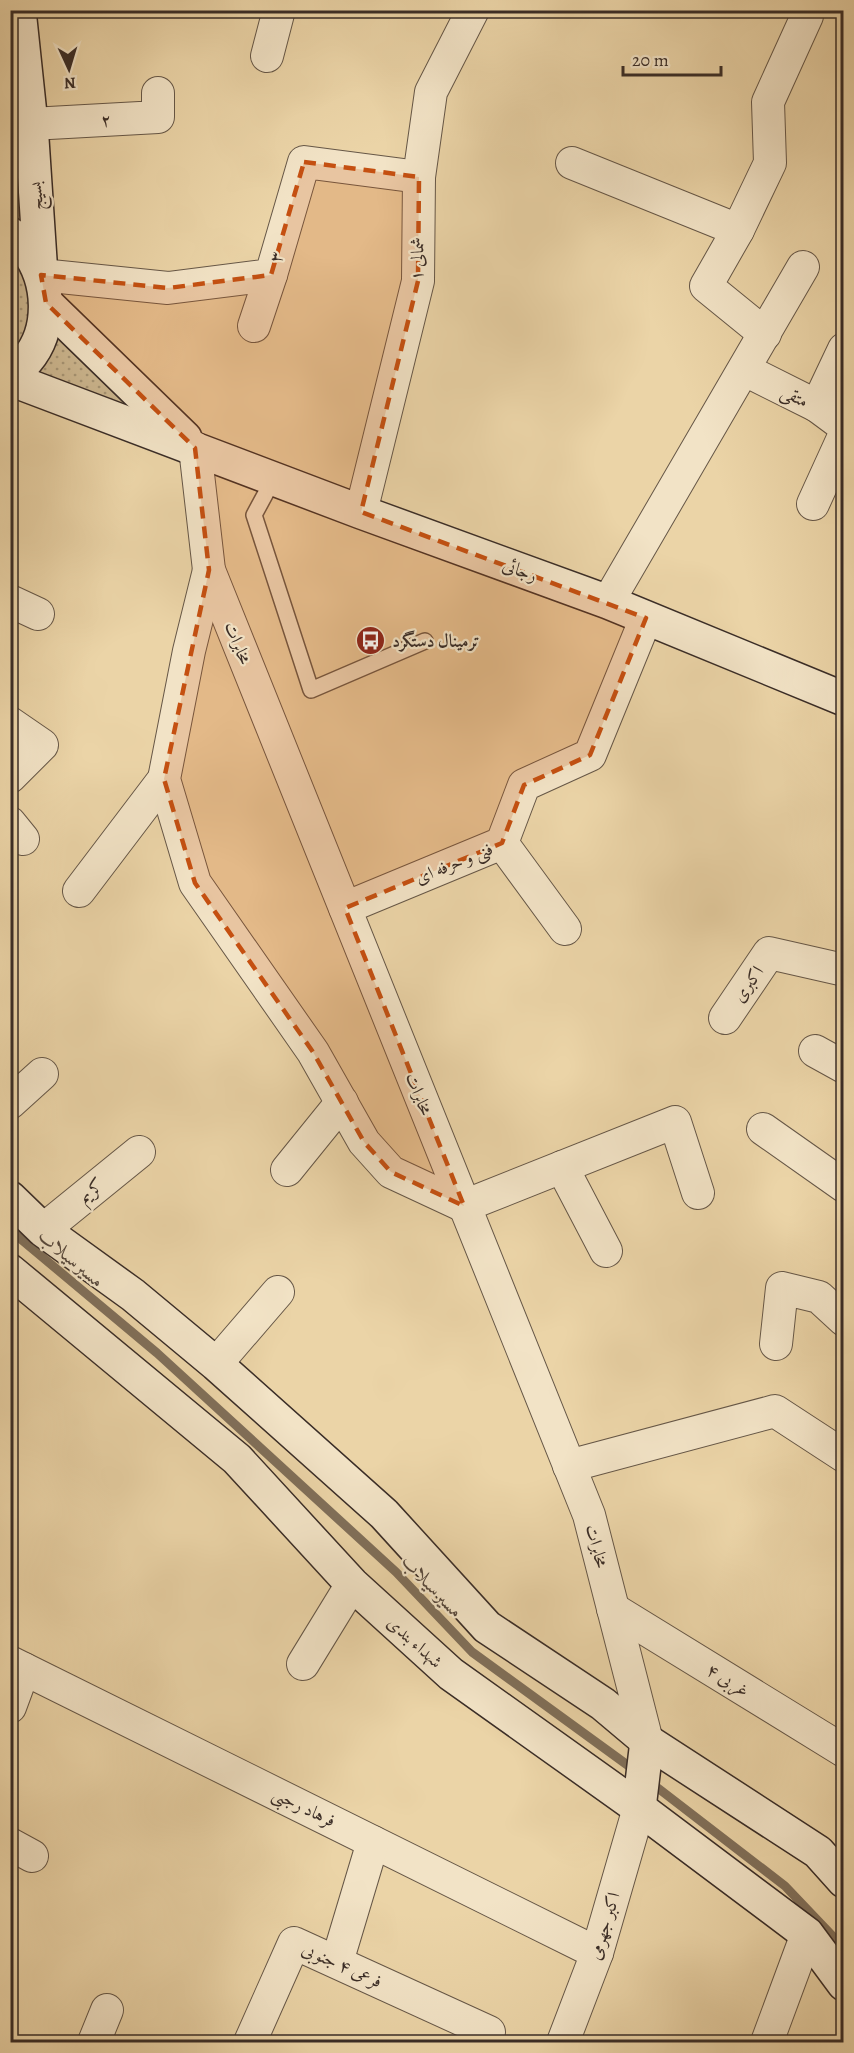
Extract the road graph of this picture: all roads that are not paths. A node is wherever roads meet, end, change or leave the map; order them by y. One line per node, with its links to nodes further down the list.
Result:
1 (19, 10): 7 (street, بسیج)
2 (279, 10): 5 (street)
3 (473, 10): 9 (street, ۱ شمالی)
4 (807, 16): 10 (street)
5 (267, 56)
6 (158, 93): 7 (street, ۲)
7 (31, 124): 14 (street, بسیج)
8 (572, 164): 10 (street)
9 (419, 177): 13 (street, ۳); 26 (street, ۱ شمالی)
10 (738, 230): 16 (street)
11 (10, 234): 14 (street)
12 (803, 267): 16 (street)
13 (271, 275): 14 (street, ۳); 15 (street)
14 (44, 289): 19 (street, بسیج); 23 (street)
15 (254, 326)
16 (765, 334): 18 (street)
17 (843, 349): 20 (street)
18 (745, 370): 20 (street, متقی); 28 (street)
19 (10, 378): 23 (street, رجائی)
20 (817, 406): 21 (street, متقی)
21 (843, 426)
22 (843, 436): 25 (street)
23 (195, 448): 24 (street, رجائی); 27 (street, مخابرات)
24 (274, 478): 26 (street, رجائی); 30 (lane)
25 (813, 504)
26 (361, 512): 28 (street, رجائی)
27 (209, 570): 34 (street); 37 (street, مخابرات)
28 (608, 602): 29 (street, رجائی)
29 (646, 618): 31 (street, رجائی); 35 (street, فنی و حرفه ای)
30 (425, 641)
31 (843, 699)
32 (10, 723): 33 (street)
33 (10, 777)
34 (164, 779): 36 (street); 44 (street)
35 (502, 843): 37 (street, فنی و حرفه ای); 38 (street)
36 (79, 891)
37 (345, 908): 53 (street, مخابرات)
38 (566, 929)
39 (843, 970): 40 (street, اکبری)
40 (725, 1018)
41 (815, 1051): 42 (street)
42 (843, 1067)
43 (42, 1074): 45 (street)
44 (342, 1102): 49 (street); 53 (street)
45 (10, 1103)
46 (764, 1129): 50 (street)
47 (139, 1152): 54 (street, کریم)
48 (562, 1167): 51 (street); 53 (street); 55 (street)
49 (287, 1170)
50 (843, 1186)
51 (698, 1193)
52 (10, 1198): 54 (street)
53 (464, 1206): 62 (street, مخابرات)
54 (43, 1230): 60 (street)
55 (606, 1251)
56 (10, 1271): 63 (street, شهداء بندی)
57 (278, 1292): 60 (street)
58 (843, 1320): 59 (street)
59 (776, 1344)
60 (216, 1364): 68 (street)
61 (843, 1456): 62 (street)
62 (569, 1466): 64 (street, مخابرات)
63 (352, 1584): 65 (street); 70 (street, شهداء بندی)
64 (613, 1609): 68 (street, مخابرات); 69 (street, ۴ غربی)
65 (303, 1664)
66 (17, 1666): 67 (street); 71 (street, فرهاد رجبی)
67 (10, 1707)
68 (647, 1741): 70 (street); 72 (street)
69 (843, 1750)
70 (639, 1808): 73 (street, شهداء بندی); 74 (street, اکبر جهرمی)
71 (373, 1842): 74 (street, فرهاد رجبی); 75 (street)
72 (843, 1881)
73 (807, 1934): 76 (street, شهداء بندی); 82 (street)
74 (597, 1953): 81 (street, اکبر جهرمی)
75 (337, 1962): 78 (street, فرعی ۴ جنوبی); 80 (street, فرعی ۴ جنوبی)
76 (843, 1984)
77 (107, 2010): 79 (street)
78 (489, 2032)
79 (94, 2043)
80 (250, 2043)
81 (563, 2043)
82 (767, 2043)

